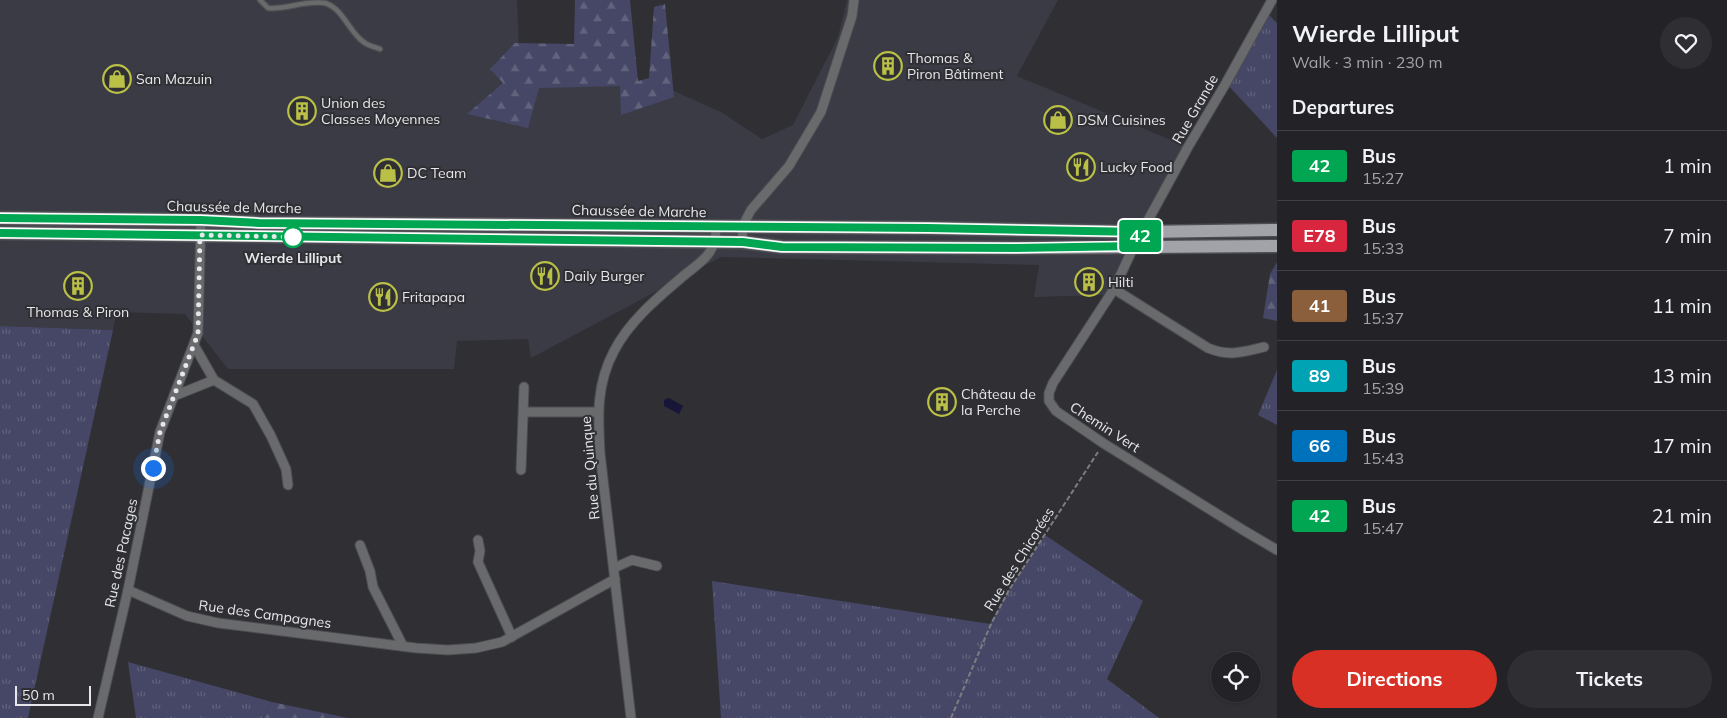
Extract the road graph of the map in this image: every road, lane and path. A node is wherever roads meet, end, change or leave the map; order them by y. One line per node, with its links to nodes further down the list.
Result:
1 (260, 0): 4 (lane)
2 (854, 0): 8 (street)
3 (1272, 0): 11 (street, Rue Grande)
4 (380, 49)
5 (0, 218): 6 (main road, Chaussée de Marche)
6 (201, 220): 7 (main road, Chaussée de Marche); 12 (street, Rue des Pacages)
7 (716, 227): 8 (main road, Chaussée de Marche); 13 (street)
8 (742, 228): 11 (main road, Chaussée de Marche); 14 (street)
9 (1277, 230): 11 (main road, Chaussée de Marche)
10 (0, 232): 12 (main road, Chaussée de Marche)
11 (1142, 232): 15 (street, Rue Grande)
12 (200, 235): 13 (main road, Chaussée de Marche); 18 (street, Rue des Pacages)
13 (716, 242): 14 (main road, Chaussée de Marche); 24 (street, Rue du Quinque)
14 (743, 242): 15 (main road, Chaussée de Marche)
15 (1134, 246): 16 (main road, Chaussée de Marche); 17 (street, Chemin Vert)
16 (1277, 246)
17 (1114, 289): 19 (street); 25 (street, Chemin Vert)
18 (194, 345): 20 (street); 22 (street, Rue des Pacages)
19 (1264, 347)
20 (214, 380): 22 (street); 27 (street)
21 (524, 387): 23 (street)
22 (174, 396): 34 (street, Rue des Pacages)
23 (524, 412): 24 (street); 26 (street)
24 (598, 412): 32 (street, Rue du Quinque)
25 (1103, 443): 30 (street, Chemin Vert); 39 (path, Rue des Chicorées)
26 (521, 470)
27 (288, 485)
28 (478, 540): 35 (street)
29 (360, 545): 36 (street)
30 (1277, 550)
31 (657, 566): 32 (street)
32 (614, 568): 33 (street, Rue du Quinque)
33 (615, 578): 35 (street, Rue des Campagnes); 38 (street, Rue du Quinque)
34 (128, 590): 36 (street, Rue des Campagnes); 37 (street, Rue des Pacages)
35 (512, 638): 36 (street, Rue des Campagnes)
36 (403, 646)
37 (98, 718)
38 (631, 718)
39 (951, 718)

